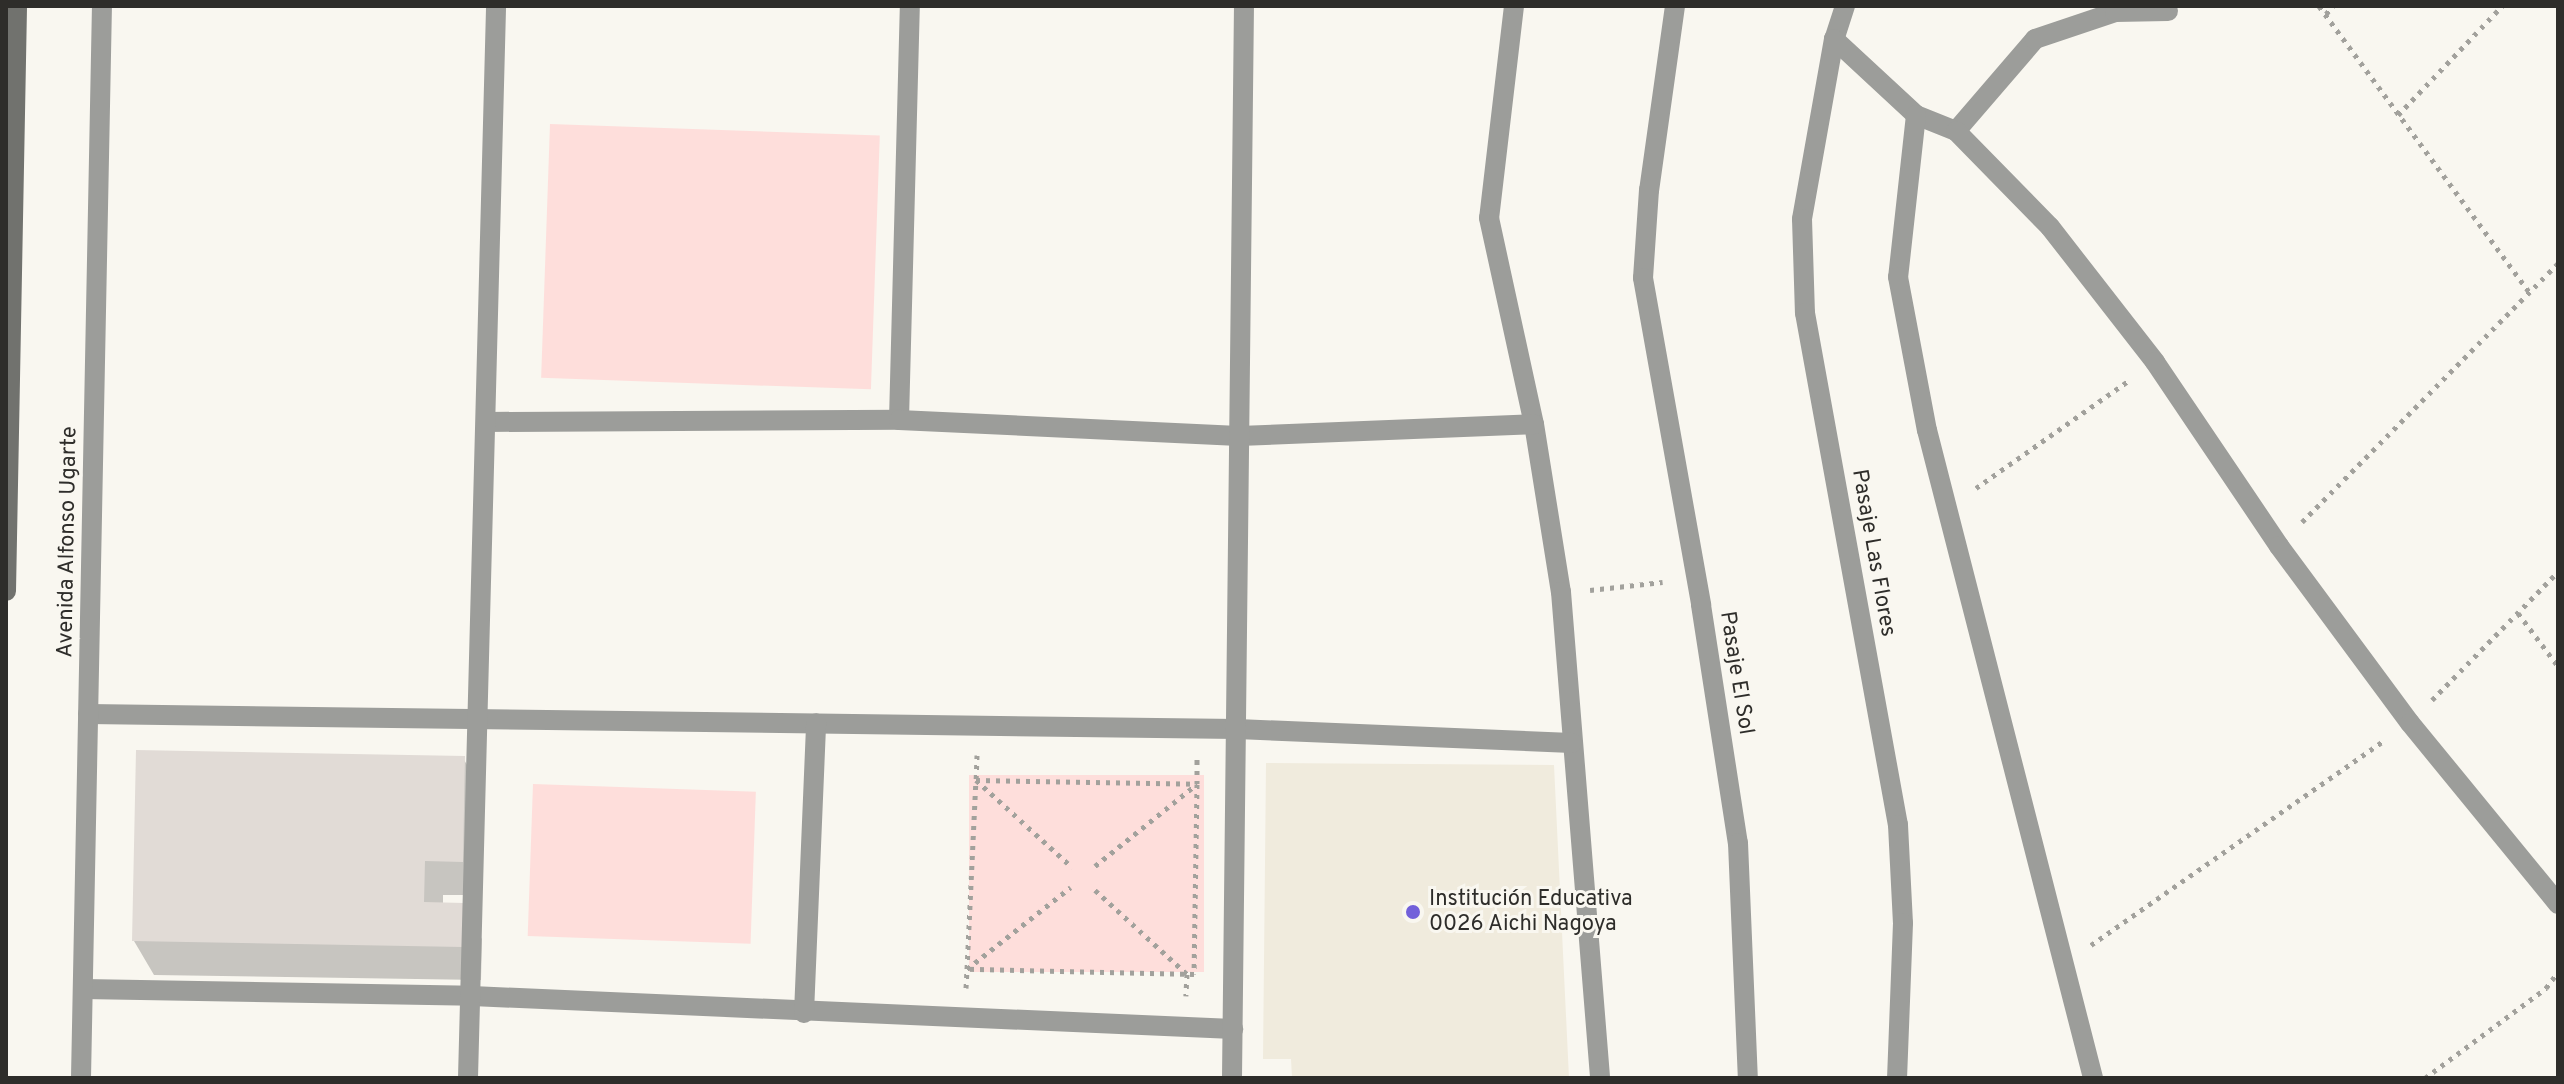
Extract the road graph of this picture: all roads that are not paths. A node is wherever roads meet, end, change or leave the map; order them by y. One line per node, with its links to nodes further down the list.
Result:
1 (17, 6): 17 (street)
2 (102, 6): 18 (street, Avenida Alfonso Ugarte)
3 (496, 6): 14 (street)
4 (910, 6): 13 (street)
5 (1244, 6): 16 (street)
6 (1514, 6): 15 (street)
7 (1675, 6): 32 (street, Pasaje El Sol)
8 (1845, 6): 10 (street, Pasaje Las Flores)
9 (2168, 11): 12 (street)
10 (1834, 39): 11 (street); 33 (street, Pasaje Las Flores)
11 (1916, 115): 12 (street); 34 (street)
12 (1956, 131): 23 (street)
13 (899, 420): 14 (street); 16 (street)
14 (486, 422): 19 (street)
15 (1534, 424): 16 (street); 22 (street)
16 (1239, 436): 21 (street)
17 (6, 591)
18 (88, 714): 19 (street); 24 (street, Avenida Alfonso Ugarte)
19 (477, 721): 20 (street); 25 (street)
20 (816, 723): 21 (street); 26 (street)
21 (1237, 729): 22 (street); 27 (street)
22 (1572, 743): 31 (street)
23 (2558, 904)
24 (83, 989): 25 (street); 28 (street, Avenida Alfonso Ugarte)
25 (472, 996): 26 (street); 29 (street)
26 (804, 1013): 27 (street)
27 (1233, 1029): 30 (street)
28 (81, 1078)
29 (468, 1078)
30 (1232, 1078)
31 (1600, 1078)
32 (1748, 1078)
33 (1897, 1078)
34 (2093, 1078)

